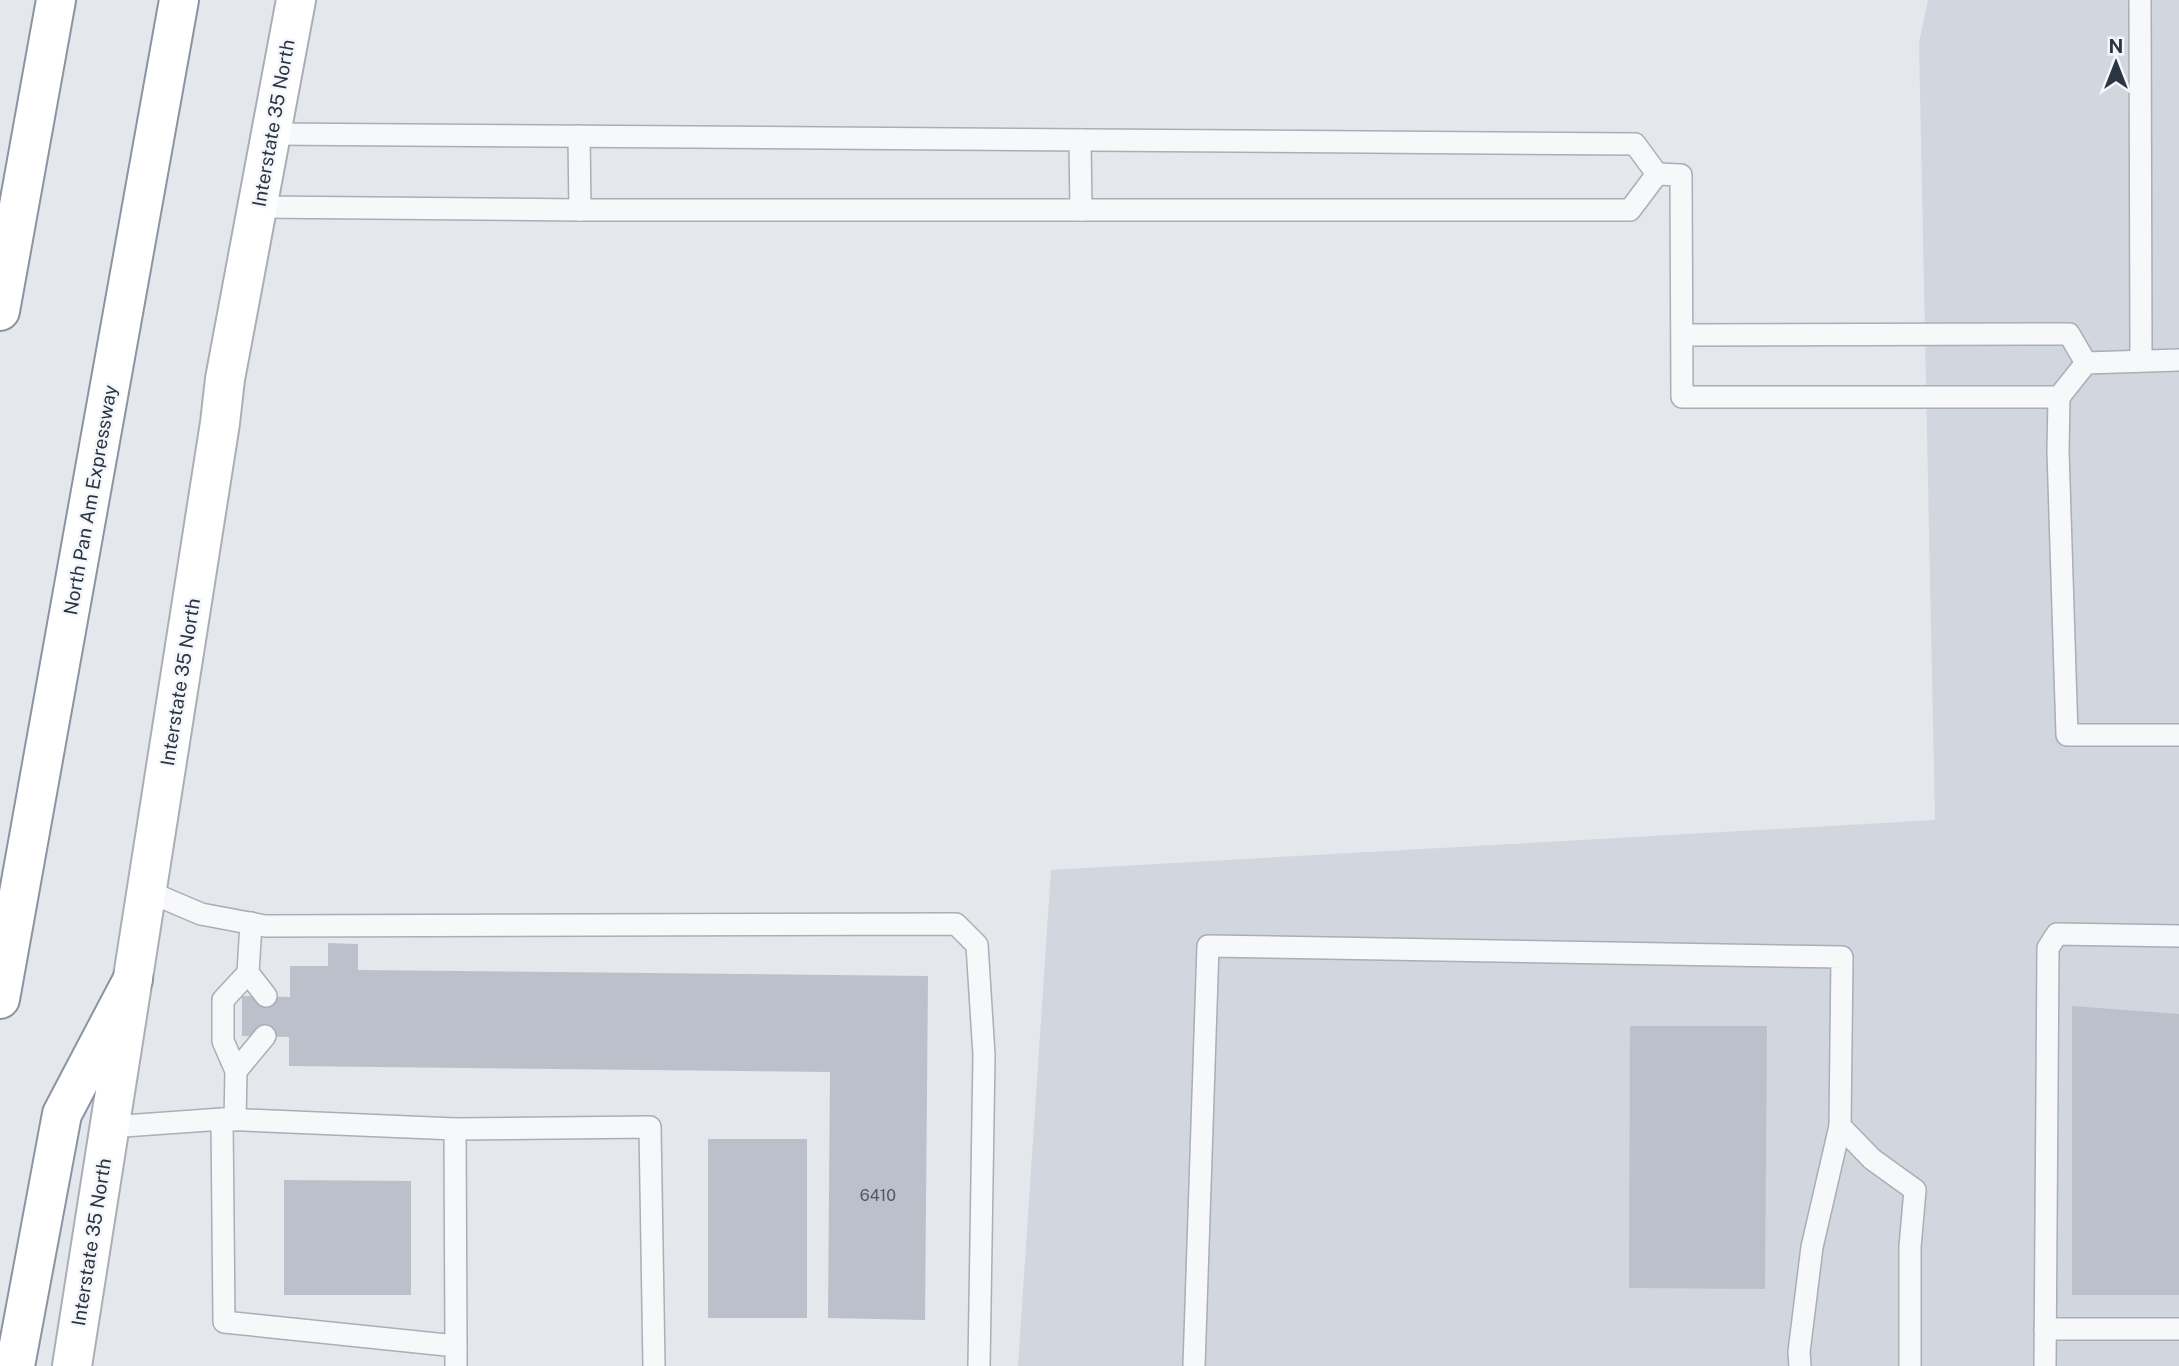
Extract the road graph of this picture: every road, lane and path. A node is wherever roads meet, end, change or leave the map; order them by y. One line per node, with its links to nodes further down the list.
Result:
1 (56, 0): 12 (main road)
2 (179, 0): 25 (main road, North Pan Am Expressway)
3 (296, 0): 5 (main road, Interstate 35 North)
4 (2140, 0): 14 (lane)
5 (270, 134): 6 (lane); 9 (main road, Interstate 35 North)
6 (579, 136): 7 (lane); 10 (lane)
7 (1080, 140): 8 (lane); 11 (lane)
8 (1657, 174): 11 (lane); 13 (lane)
9 (258, 207): 10 (lane); 19 (main road, Interstate 35 North)
10 (580, 211): 11 (lane)
11 (1081, 211)
12 (0, 312)
13 (1683, 335): 16 (lane); 17 (lane)
14 (2141, 360): 15 (lane); 16 (lane)
15 (2179, 360)
16 (2086, 363): 17 (lane)
17 (2059, 397): 18 (lane)
18 (2179, 735)
19 (146, 891): 20 (lane); 23 (main road, Interstate 35 North)
20 (251, 923): 22 (lane); 38 (lane)
21 (2179, 936): 32 (lane)
22 (248, 973): 24 (lane); 27 (lane)
23 (132, 979): 30 (main road, Interstate 35 North); 35 (main road)
24 (266, 996)
25 (0, 999)
26 (265, 1036): 27 (lane)
27 (236, 1071): 28 (lane)
28 (228, 1119): 30 (lane); 31 (lane); 34 (lane)
29 (1840, 1126): 39 (lane); 40 (lane); 41 (lane)
30 (110, 1127): 36 (main road, Interstate 35 North)
31 (455, 1129): 34 (lane); 37 (lane)
32 (2045, 1329): 33 (lane); 42 (lane)
33 (2179, 1329)
34 (456, 1356)
35 (15, 1366)
36 (72, 1366)
37 (654, 1366)
38 (979, 1366)
39 (1194, 1366)
40 (1800, 1366)
41 (1910, 1366)
42 (2045, 1366)

